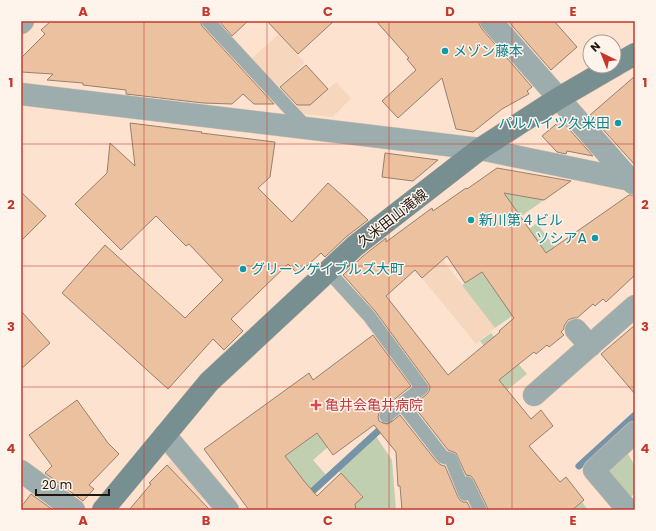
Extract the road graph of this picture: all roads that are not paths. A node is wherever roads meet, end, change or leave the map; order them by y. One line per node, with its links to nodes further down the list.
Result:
1 (208, 21): 8 (lane)
2 (491, 21): 7 (street)
3 (635, 54): 4 (street, 久米田山滝線)
4 (622, 61)
5 (600, 74): 7 (street, 久米田山滝線)
6 (21, 94): 8 (street)
7 (559, 98): 9 (street, 久米田山滝線); 10 (street)
8 (308, 129): 9 (street)
9 (480, 149): 10 (street); 11 (street, 久米田山滝線)
10 (634, 182)
11 (328, 271): 14 (lane); 17 (street, 久米田山滝線)
12 (635, 306): 13 (street)
13 (534, 395)
14 (402, 404): 15 (lane); 20 (lane)
15 (386, 416)
16 (635, 432): 25 (street)
17 (165, 435): 22 (street, 久米田山滝線); 23 (street)
18 (461, 470): 24 (lane)
19 (23, 478): 21 (street)
20 (465, 494)
21 (74, 510)
22 (103, 510)
23 (228, 510)
24 (480, 510)
25 (628, 510)

